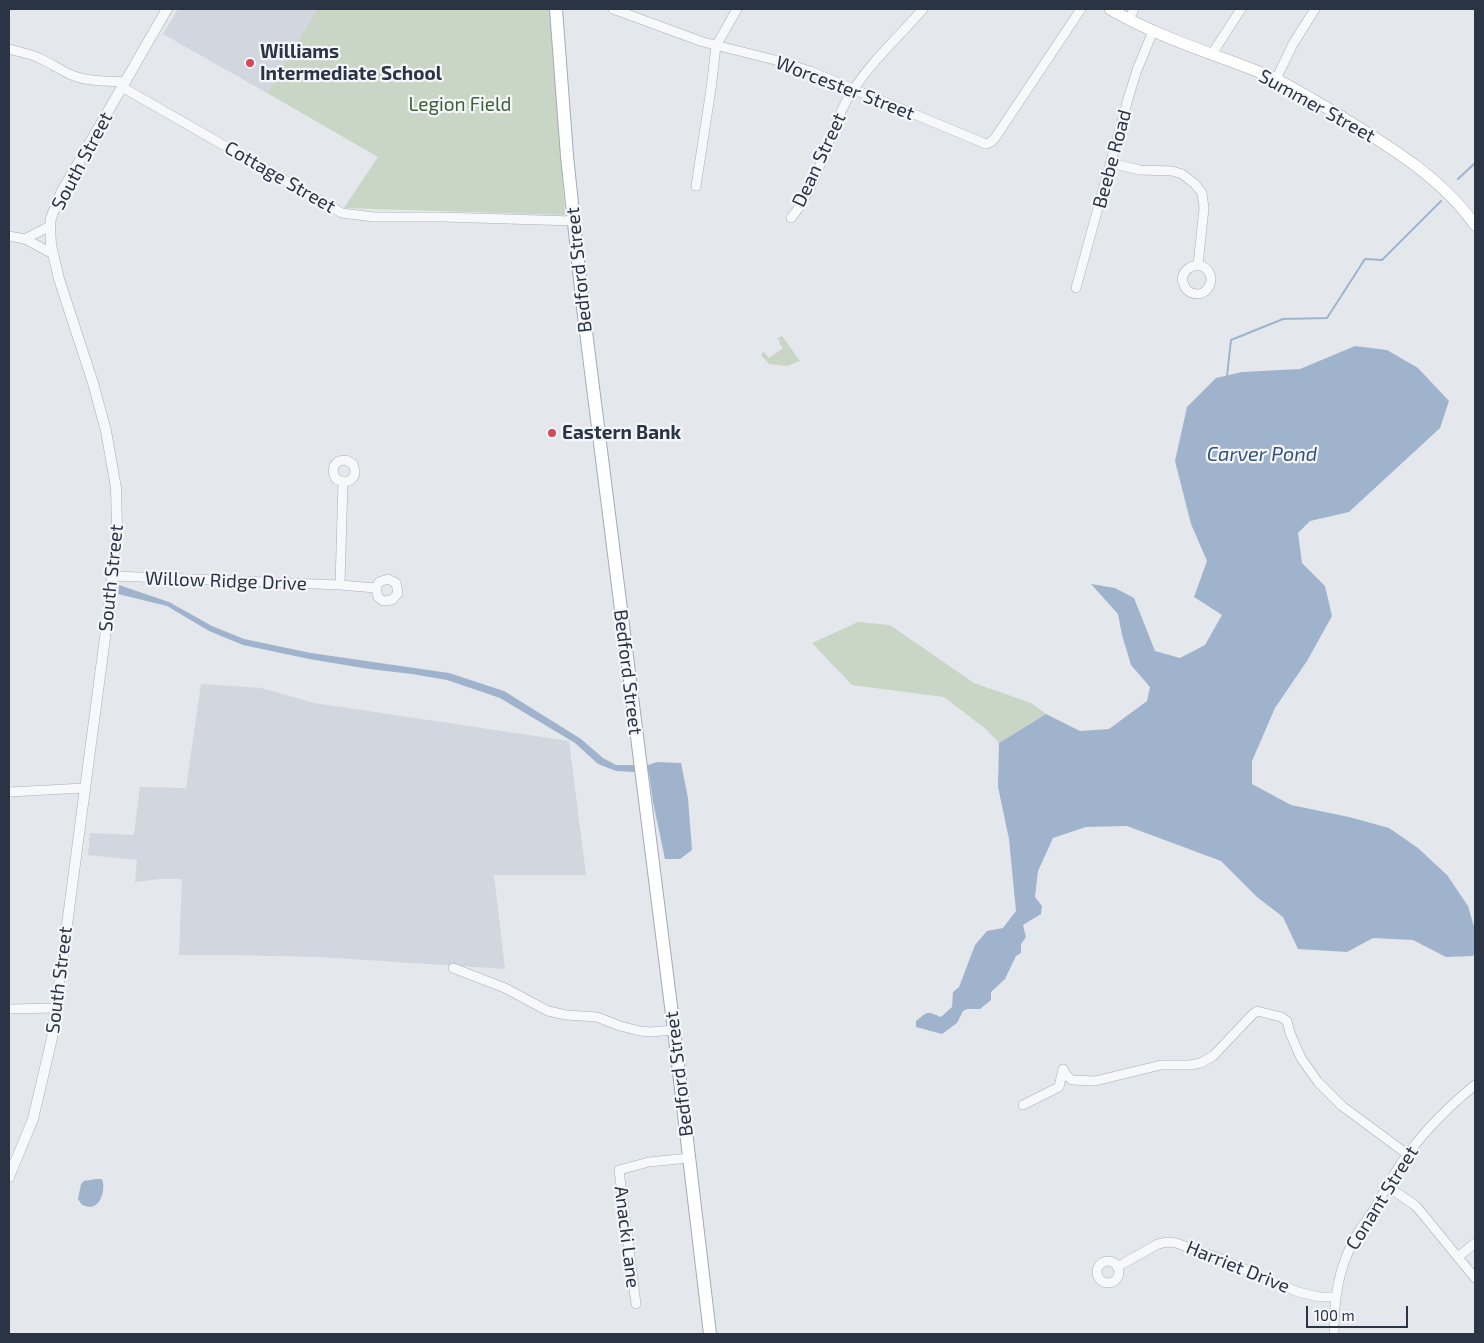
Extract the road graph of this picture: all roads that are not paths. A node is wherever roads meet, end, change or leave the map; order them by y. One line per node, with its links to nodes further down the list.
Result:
1 (166, 9): 16 (street, South Street)
2 (556, 9): 21 (main road, Bedford Street)
3 (613, 9): 12 (street, Worcester Street)
4 (737, 9): 12 (street)
5 (923, 9): 17 (street, Dean Street)
6 (1081, 9): 17 (street, Worcester Street)
7 (1110, 9): 10 (main road, Summer Street)
8 (1241, 9): 14 (street)
9 (1315, 9): 15 (street)
10 (1132, 14): 11 (main road, Summer Street)
11 (1153, 31): 14 (main road, Summer Street); 18 (street, Beebe Road)
12 (716, 46): 17 (street, Worcester Street); 19 (street)
13 (9, 50): 16 (street)
14 (1212, 54): 15 (main road, Summer Street)
15 (1276, 80): 22 (main road, Summer Street)
16 (123, 85): 21 (street, Cottage Street); 23 (street, South Street)
17 (854, 89): 20 (street, Dean Street)
18 (1110, 163): 27 (street); 28 (street, Beebe Road)
19 (696, 186)
20 (791, 218)
21 (573, 221): 38 (main road, Bedford Street)
22 (1475, 225)
23 (50, 226): 25 (street); 26 (street, South Street)
24 (9, 236): 25 (street)
25 (25, 239): 26 (street)
26 (53, 254): 30 (street, South Street)
27 (1198, 265)
28 (1076, 288)
29 (343, 482): 31 (street)
30 (113, 576): 31 (street, Willow Ridge Drive); 33 (street, South Street)
31 (340, 585): 32 (street, Willow Ridge Drive)
32 (376, 588)
33 (84, 788): 34 (street); 36 (street, South Street)
34 (9, 792)
35 (453, 968): 38 (street)
36 (56, 1008): 37 (street); 43 (street, South Street)
37 (9, 1009)
38 (674, 1030): 42 (main road, Bedford Street)
39 (1475, 1085): 41 (street, Conant Street)
40 (1023, 1105): 41 (street)
41 (1407, 1154): 44 (street, Conant Street)
42 (689, 1158): 50 (street, Anacki Lane); 51 (main road, Bedford Street)
43 (9, 1177)
44 (1387, 1186): 46 (street); 49 (street, Conant Street)
45 (1475, 1243): 46 (street)
46 (1458, 1257): 48 (street)
47 (1117, 1266): 49 (street, Harriet Drive)
48 (1475, 1278)
49 (1335, 1297): 52 (street, Conant Street)
50 (636, 1304)
51 (710, 1334)
52 (1334, 1334)

